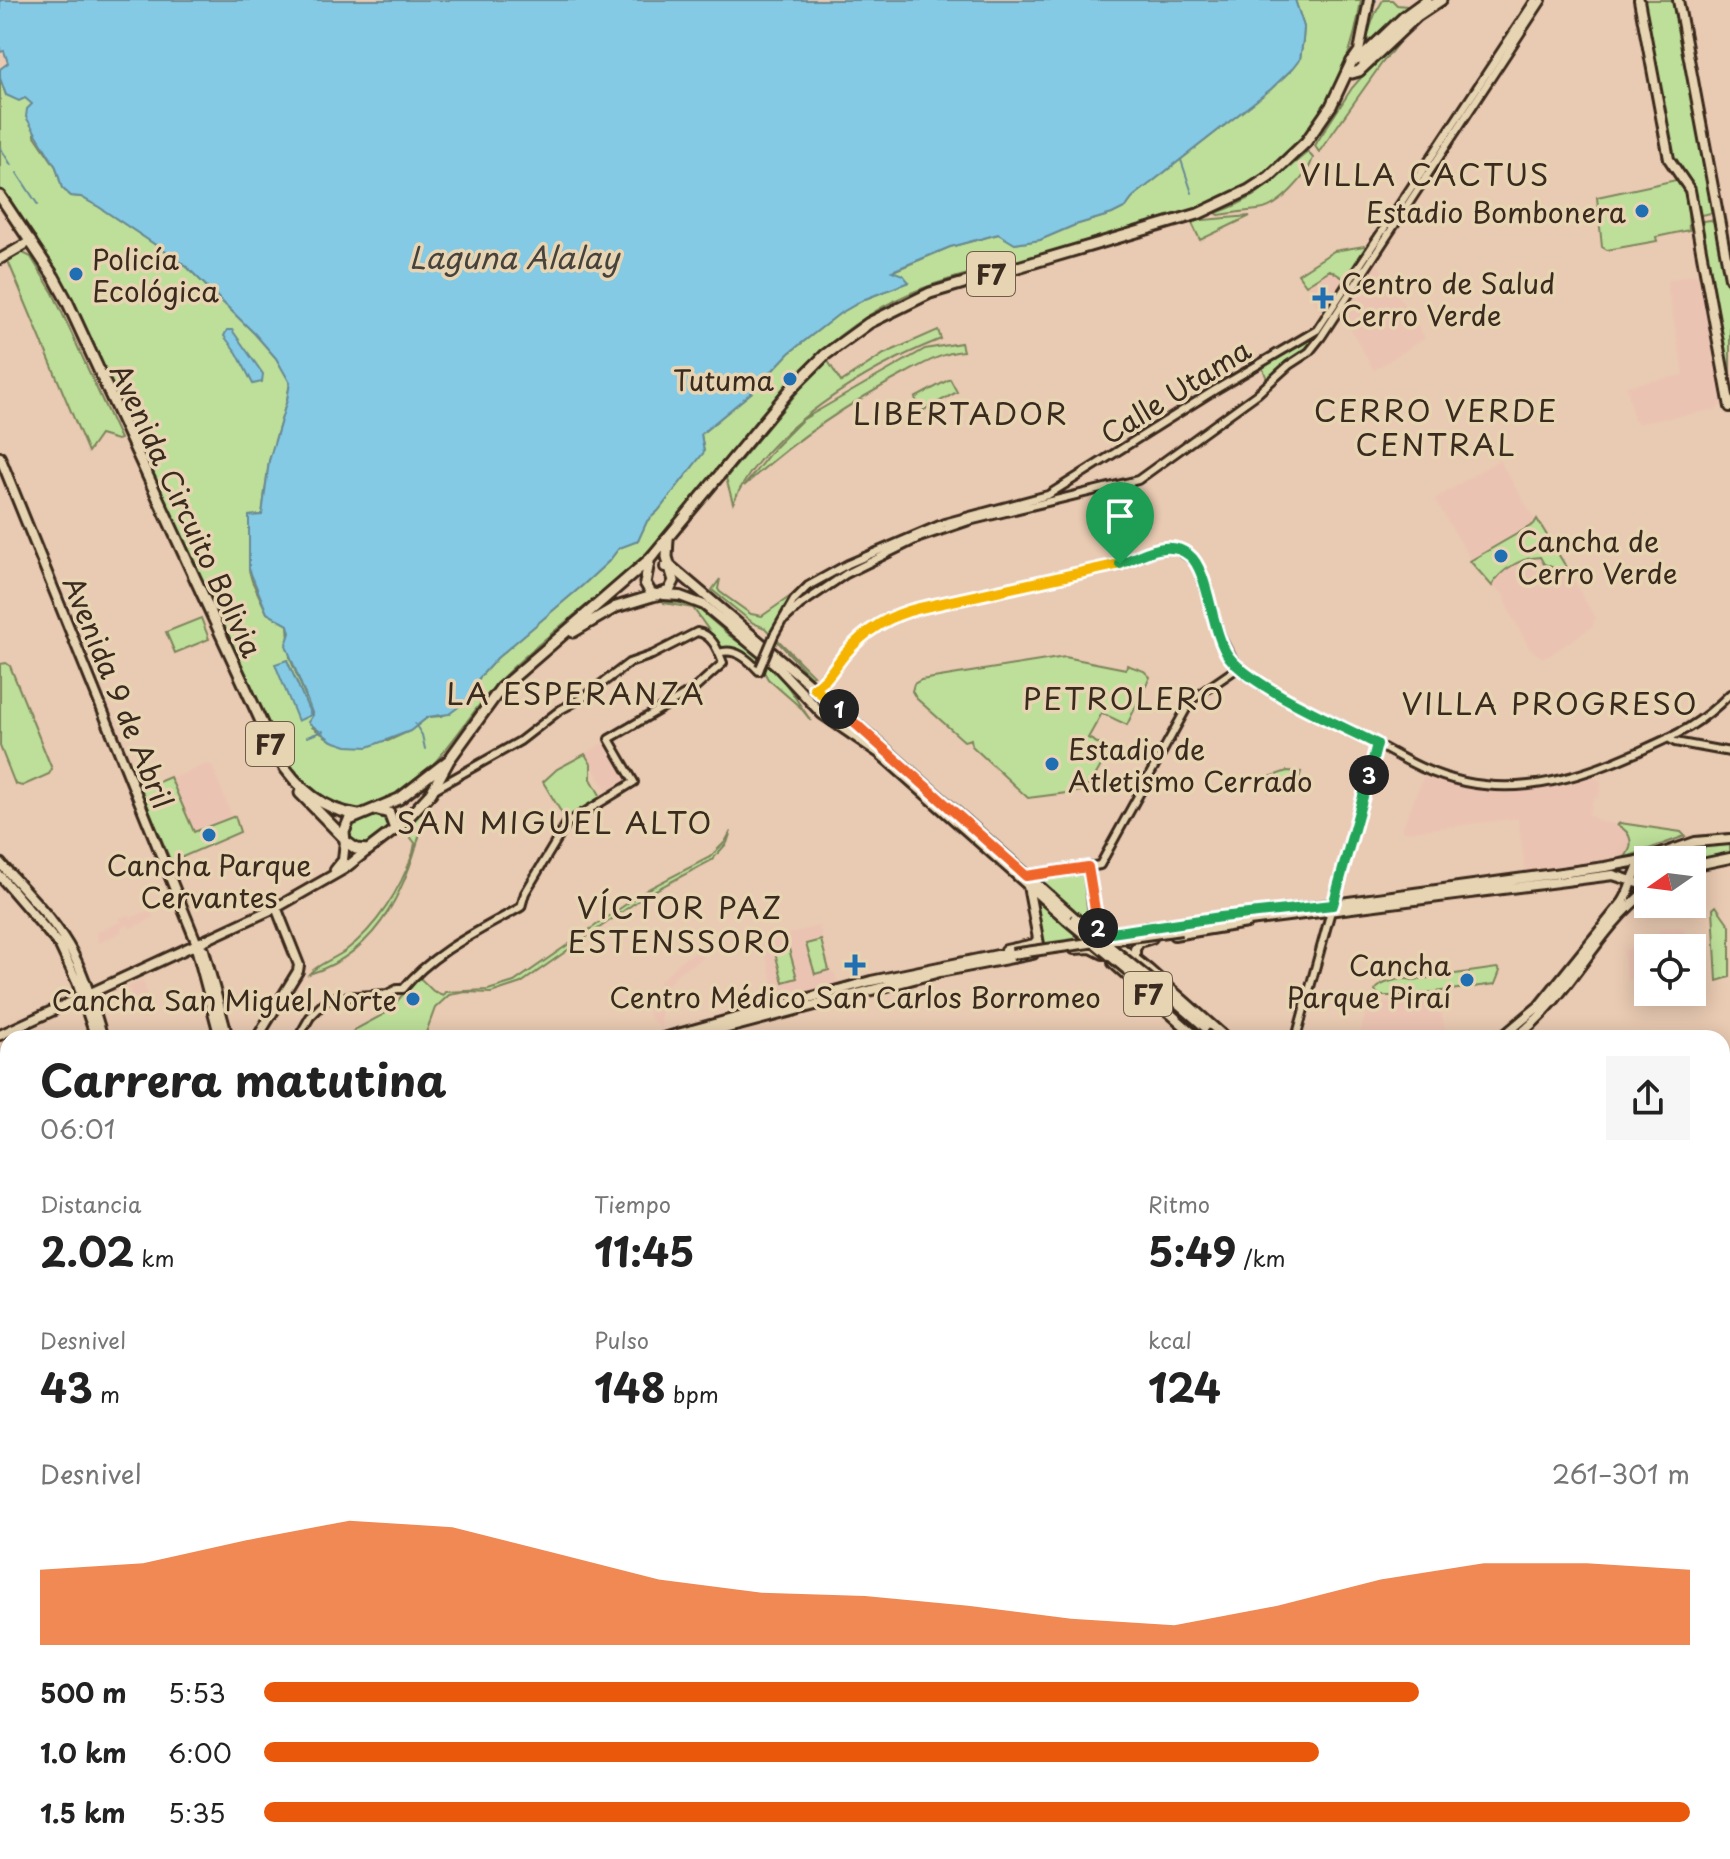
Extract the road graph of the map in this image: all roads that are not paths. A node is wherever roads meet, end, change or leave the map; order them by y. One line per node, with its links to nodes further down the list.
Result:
1 (1366, 0): 8 (main road)
2 (1427, 0): 8 (highway)
3 (1441, 0): 9 (highway, F7)
4 (1535, 0): 17 (street, Calle Utama)
5 (1542, 0): 17 (street)
6 (1639, 0): 15 (main road)
7 (1678, 0): 14 (main road)
8 (1352, 61): 9 (highway, F7)
9 (1348, 72): 18 (highway, F7)
10 (0, 196): 12 (highway, Avenida Circuito Bolivia / F7)
11 (0, 204): 12 (highway, Avenida Circuito Bolivia / F7)
12 (28, 240): 13 (main road); 32 (highway, Avenida Circuito Bolivia / F7); 34 (highway, Avenida Circuito Bolivia / F7)
13 (0, 257)
14 (1730, 278)
15 (1730, 407)
16 (0, 457): 54 (main road, Avenida 9 de Abril)
17 (1047, 498): 22 (street, bridge)
18 (668, 539): 19 (highway, F7); 19 (highway)
19 (655, 568): 20 (highway); 20 (highway, F7); 21 (highway, F7); 24 (main road)
20 (661, 595): 21 (highway, F7); 46 (main road, F7)
21 (562, 636): 29 (highway, F7)
22 (719, 653): 30 (street); 68 (street)
23 (1239, 667): 24 (street); 27 (street); 42 (street)
24 (814, 688): 46 (main road)
25 (1730, 694): 26 (street)
26 (1668, 738): 27 (street); 28 (street)
27 (1377, 744): 50 (street)
28 (1730, 752)
29 (449, 760): 30 (highway, F7); 31 (highway, F7)
30 (433, 790): 33 (highway, F7)
31 (377, 809): 32 (highway, F7); 33 (highway)
32 (358, 815): 34 (highway)
33 (395, 829): 37 (highway, F7)
34 (344, 839): 37 (highway, F7); 44 (main road)
35 (1730, 839): 36 (main road, F7)
36 (1684, 846)
37 (368, 850): 44 (main road, F7)
38 (1730, 858): 41 (main road)
39 (1634, 862): 50 (main road, F7)
40 (0, 863): 61 (main road)
41 (1706, 863)
42 (1088, 867): 46 (main road); 52 (main road)
43 (0, 876): 61 (main road)
44 (329, 877): 49 (main road, F7)
45 (1634, 880): 50 (main road, F7)
46 (1027, 881): 53 (main road); 60 (main road, bridge)
47 (1634, 891): 76 (main road)
48 (1634, 896): 77 (main road)
49 (276, 907): 54 (main road, F7); 67 (main road)
50 (1332, 908): 51 (main road, F7); 75 (street)
51 (1260, 917): 52 (main road, F7); 58 (main road, F7); 59 (main road, bridge)
52 (1101, 932): 55 (main road); 56 (main road); 58 (main road)
53 (1038, 939): 57 (main road); 59 (main road)
54 (197, 944): 61 (main road); 65 (main road); 66 (main road)
55 (1087, 948): 56 (main road, F7); 57 (main road, F7)
56 (1099, 951): 71 (main road, F7)
57 (1043, 952): 59 (main road)
58 (1135, 958): 74 (main road, F7)
59 (935, 970): 69 (main road); 70 (main road)
60 (1157, 990): 72 (main road); 73 (main road)
61 (85, 995): 62 (main road); 63 (main road); 64 (main road)
62 (11, 1030)
63 (94, 1030)
64 (100, 1030)
65 (218, 1030)
66 (226, 1030)
67 (262, 1030)
68 (303, 1030)
69 (692, 1030)
70 (719, 1030)
71 (1189, 1030)
72 (1197, 1030)
73 (1207, 1030)
74 (1217, 1030)
75 (1298, 1030)
76 (1510, 1030)
77 (1524, 1030)

